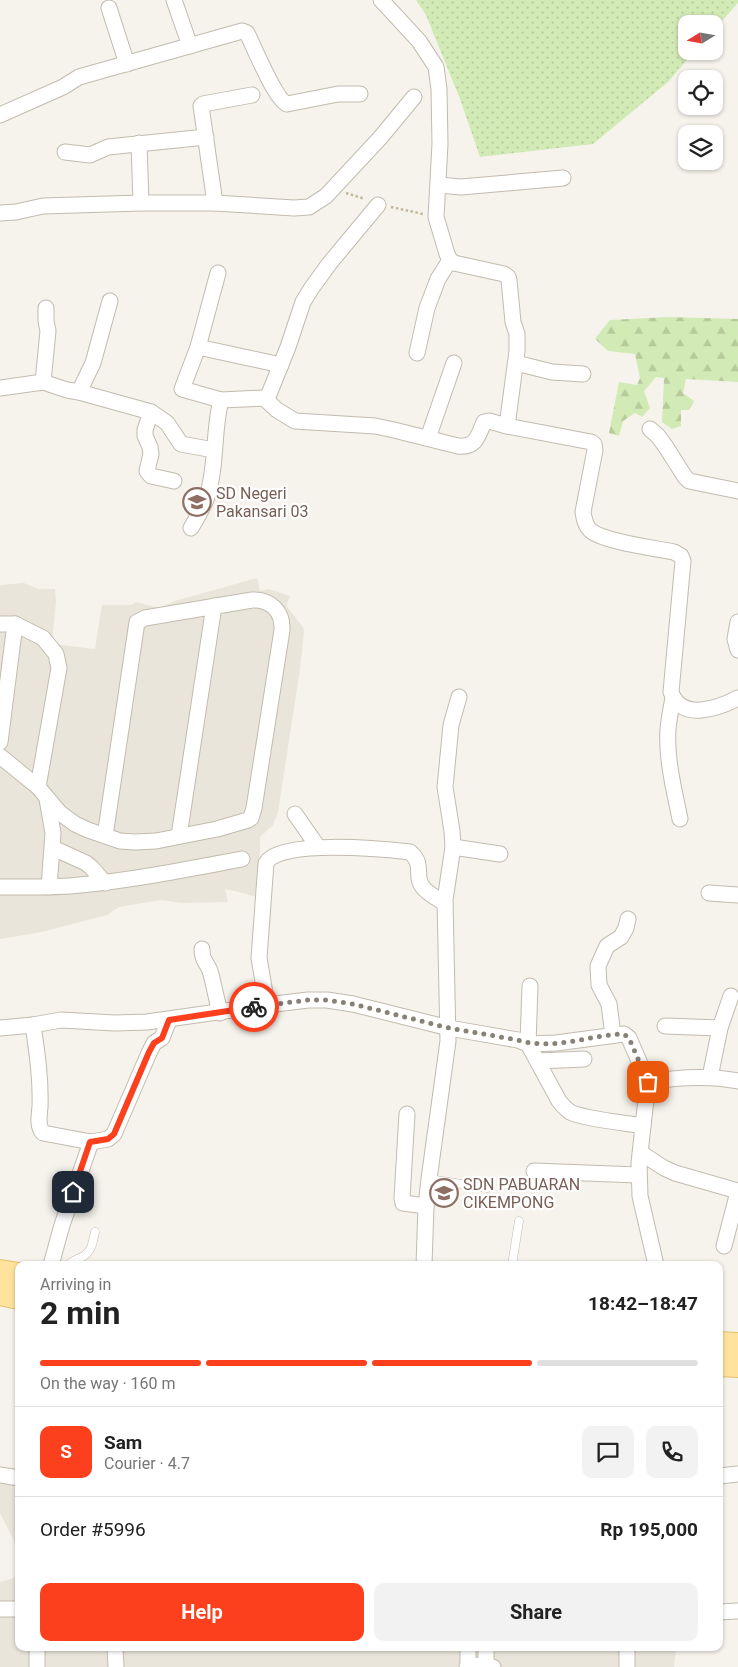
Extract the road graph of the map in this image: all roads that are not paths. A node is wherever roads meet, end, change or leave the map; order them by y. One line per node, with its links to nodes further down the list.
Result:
1 (174, 0): 4 (street)
2 (381, 0): 14 (street)
3 (109, 8): 5 (street)
4 (190, 46): 5 (street); 6 (street)
5 (127, 64): 9 (street)
6 (360, 94)
7 (252, 95): 10 (street)
8 (414, 97): 16 (street)
9 (0, 115)
10 (206, 137): 11 (street); 16 (street)
11 (139, 143): 12 (street); 15 (street)
12 (66, 152)
13 (563, 178): 14 (street)
14 (439, 185): 19 (street)
15 (141, 202): 16 (street); 18 (street)
16 (216, 203)
17 (378, 204): 27 (street)
18 (0, 213)
19 (450, 260): 24 (street); 26 (street)
20 (218, 273): 23 (street)
21 (110, 301): 31 (street)
22 (46, 308): 29 (street)
23 (198, 347): 27 (street); 32 (street)
24 (417, 353)
25 (454, 363): 37 (street)
26 (516, 363): 28 (street); 35 (street)
27 (281, 365): 33 (street)
28 (583, 374)
29 (43, 382): 30 (street); 31 (street)
30 (0, 388)
31 (79, 392): 34 (street)
32 (221, 400): 33 (street); 38 (street)
33 (267, 400): 37 (street)
34 (151, 412): 38 (street); 39 (street)
35 (507, 426): 37 (street); 47 (street)
36 (650, 429): 40 (street)
37 (428, 438)
38 (214, 450): 41 (street)
39 (174, 481)
40 (738, 491)
41 (191, 528)
42 (214, 606): 54 (street); 55 (street); 55 (street)
43 (738, 622): 45 (street)
44 (8, 624): 49 (street); 51 (street)
45 (738, 650)
46 (459, 697): 58 (street)
47 (673, 698): 48 (street); 53 (street)
48 (738, 698)
49 (0, 742)
50 (0, 756): 51 (street)
51 (42, 791): 54 (street); 56 (street)
52 (295, 814): 57 (street)
53 (680, 818)
54 (105, 836): 55 (street)
55 (179, 836)
56 (53, 841): 61 (street); 62 (street)
57 (318, 847): 66 (street); 71 (street)
58 (453, 847): 59 (street); 66 (street)
59 (500, 854)
60 (242, 859): 61 (street)
61 (105, 883): 62 (street)
62 (49, 887): 63 (street)
63 (0, 888)
64 (709, 893): 65 (street)
65 (738, 896)
66 (445, 903): 77 (street)
67 (628, 919): 79 (street)
68 (202, 949): 72 (street)
69 (530, 986): 80 (street)
70 (731, 996): 78 (street)
71 (267, 1005): 72 (street); 77 (street)
72 (220, 1013): 73 (street)
73 (169, 1020): 74 (street); 88 (street)
74 (33, 1024): 76 (street); 88 (street)
75 (665, 1026): 78 (street)
76 (0, 1028)
77 (449, 1028): 80 (street); 92 (street)
78 (720, 1028): 83 (street)
79 (614, 1035): 80 (street); 85 (street)
80 (528, 1044): 82 (street)
81 (584, 1059): 82 (street)
82 (538, 1061): 87 (street)
83 (710, 1077): 84 (street); 85 (street)
84 (738, 1081)
85 (648, 1082): 87 (street)
86 (407, 1114): 95 (street)
87 (643, 1126): 89 (street)
88 (90, 1142): 99 (street)
89 (641, 1153): 91 (street); 94 (street)
90 (534, 1171): 91 (street)
91 (638, 1175): 103 (street)
92 (429, 1179): 93 (lane); 95 (street)
93 (487, 1188)
94 (738, 1192): 98 (street)
95 (426, 1206): 101 (street)
96 (519, 1221): 102 (lane)
97 (95, 1232): 100 (lane)
98 (724, 1246)
99 (52, 1261)
100 (72, 1261)
101 (424, 1261)
102 (513, 1261)
103 (655, 1261)
104 (0, 1272): 105 (main road)
105 (15, 1274)
106 (0, 1293): 107 (main road)
107 (15, 1295)
108 (723, 1344): 109 (main road)
109 (738, 1345)
110 (723, 1364): 111 (main road)
111 (738, 1365)
112 (738, 1474): 114 (street)
113 (0, 1475): 115 (street)
114 (723, 1476)
115 (15, 1477)
116 (0, 1609): 117 (street)
117 (15, 1609)
118 (738, 1611): 119 (street)
119 (723, 1612)
120 (37, 1651): 126 (street)
121 (115, 1651): 127 (street)
122 (468, 1651): 128 (street)
123 (487, 1651): 125 (street)
124 (627, 1651): 129 (street)
125 (490, 1666): 128 (street)
126 (37, 1667)
127 (116, 1667)
128 (468, 1667)
129 (627, 1667)

